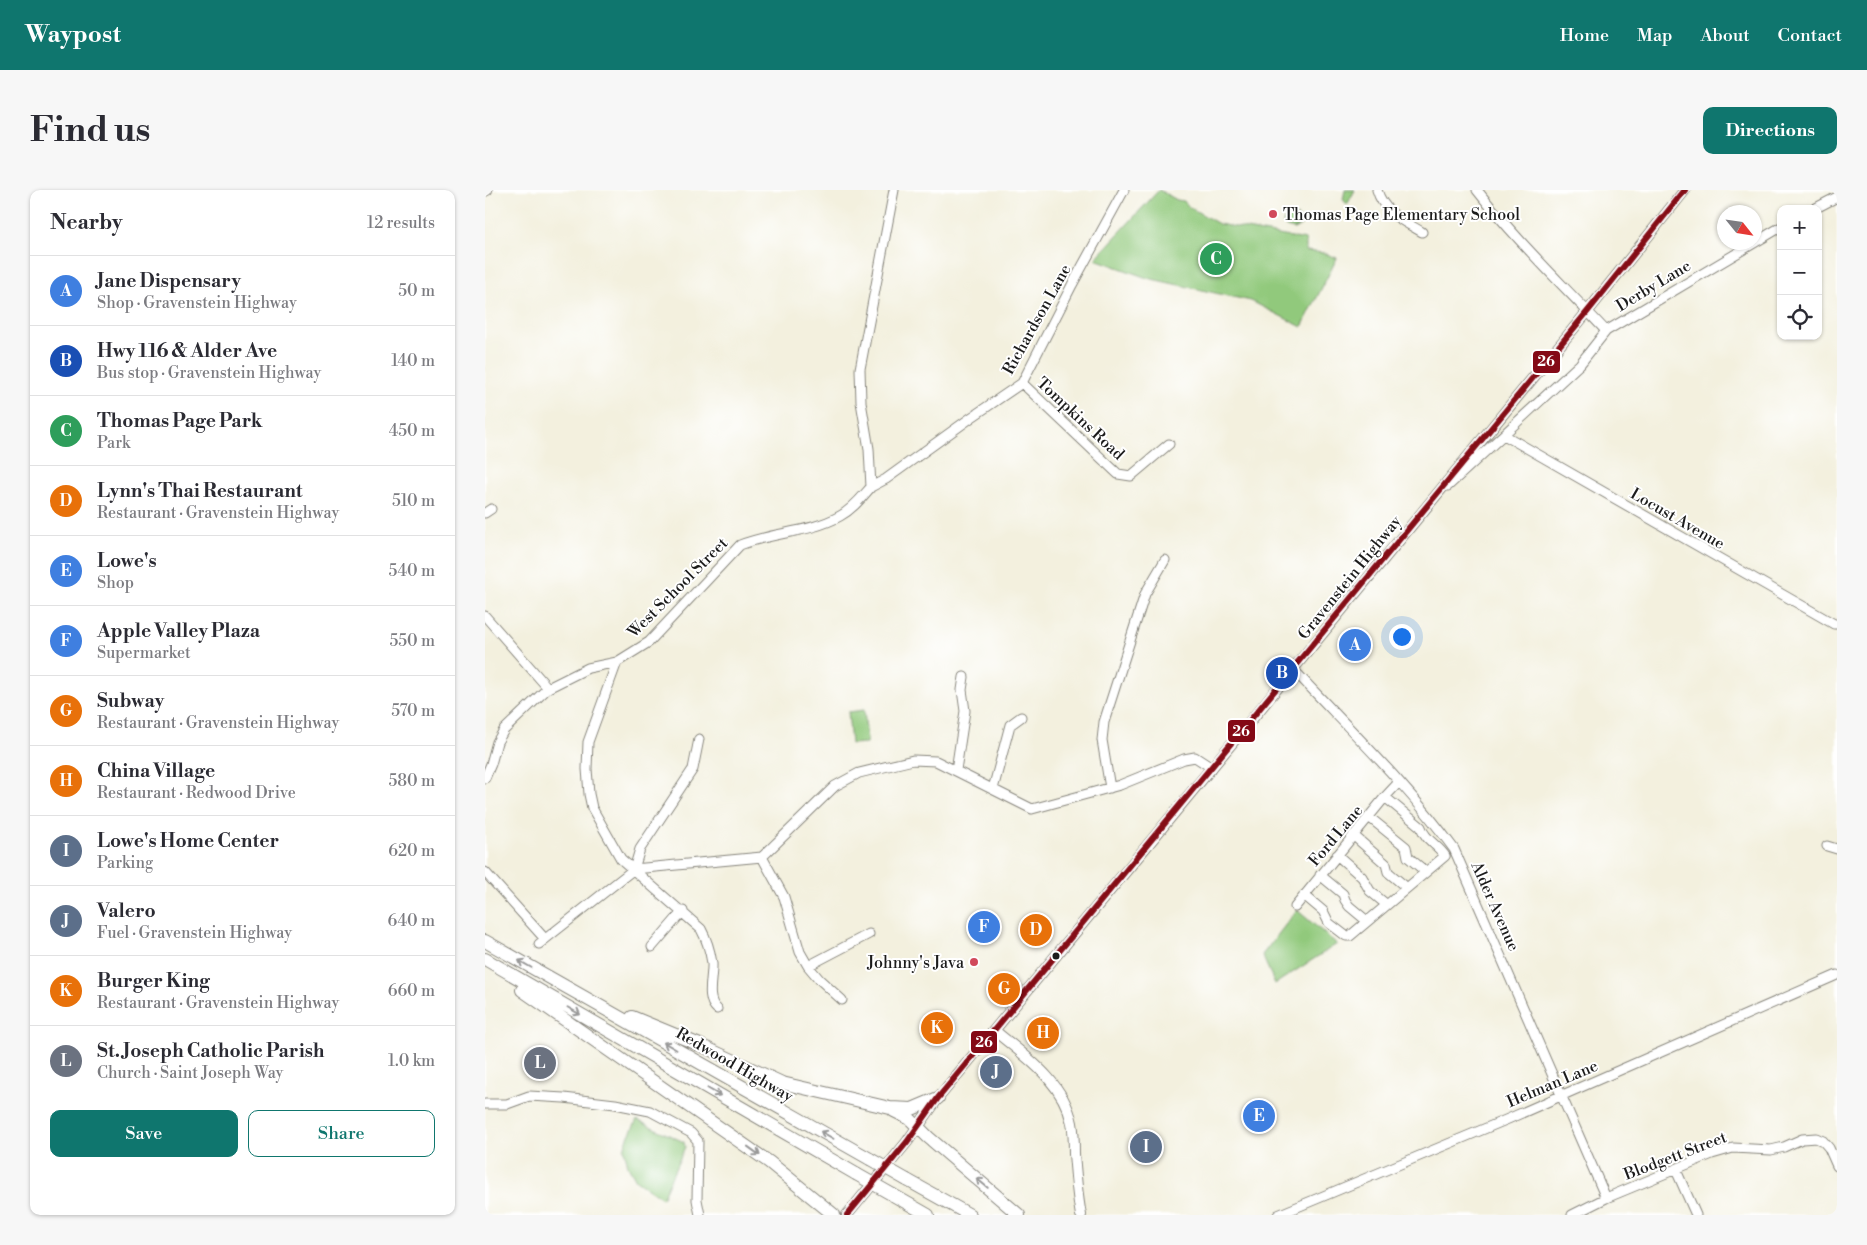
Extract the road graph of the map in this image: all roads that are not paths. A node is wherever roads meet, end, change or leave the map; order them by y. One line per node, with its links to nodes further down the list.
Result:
1 (894, 190): 15 (street)
2 (1124, 190): 12 (street, Richardson Lane)
3 (1377, 190): 9 (street)
4 (1477, 190): 10 (street)
5 (1685, 190): 10 (main road, Gravenstein Highway)
6 (1837, 197): 7 (street)
7 (1822, 205)
8 (1777, 229): 11 (street, Derby Lane)
9 (1422, 232)
10 (1587, 311): 11 (street); 16 (main road, Gravenstein Highway)
11 (1606, 331): 13 (street, Derby Lane)
12 (1022, 383): 14 (street, Tompkins Road); 15 (street, Richardson Lane)
13 (1504, 435): 16 (street, Derby Lane); 19 (street, Locust Avenue)
14 (1169, 444)
15 (871, 486): 20 (street, West School Street)
16 (1423, 509): 21 (main road, Gravenstein Highway)
17 (1165, 560): 30 (street)
18 (485, 616): 23 (street)
19 (1837, 624)
20 (617, 662): 23 (street, West School Street); 39 (street)
21 (1293, 669): 26 (main road, Gravenstein Highway); 29 (street, Alder Avenue)
22 (964, 677): 27 (street)
23 (548, 688): 28 (street, West School Street)
24 (1021, 717): 31 (street)
25 (699, 739): 39 (street)
26 (1212, 768): 30 (street); 59 (main road, Gravenstein Highway)
27 (956, 770): 31 (street); 38 (street)
28 (485, 778)
29 (1399, 782): 32 (street, Ford Lane); 60 (street, Alder Avenue)
30 (1110, 788): 31 (street)
31 (993, 789)
32 (1385, 797): 33 (street, Ford Lane); 41 (street)
33 (1369, 817): 34 (street, Ford Lane); 41 (street)
34 (1353, 836): 37 (street, Ford Lane); 43 (street)
35 (1827, 846): 36 (street)
36 (1837, 849)
37 (1337, 855): 42 (street, Ford Lane); 45 (street)
38 (761, 858): 39 (street); 53 (street)
39 (634, 869): 40 (street); 47 (street)
40 (485, 872)
41 (1426, 872): 43 (street)
42 (1320, 875): 44 (street, Ford Lane); 48 (street)
43 (1407, 888): 45 (street)
44 (1304, 895): 46 (street, Ford Lane); 48 (street)
45 (1387, 905): 48 (street)
46 (1295, 906)
47 (683, 912): 51 (street); 58 (street)
48 (1367, 921)
49 (869, 934): 53 (street)
50 (485, 941): 56 (highway, Redwood Highway, one-way to 50)
51 (652, 947)
52 (485, 959): 54 (highway)
53 (808, 966): 57 (street)
54 (501, 969): 69 (highway, one-way to 69); 71 (highway, one-way to 71, bridge)
55 (1837, 975): 60 (street, Helman Lane)
56 (583, 997): 63 (highway); 72 (highway, Redwood Highway, one-way to 56, bridge)
57 (842, 1000)
58 (717, 1010)
59 (995, 1031): 61 (main road, Gravenstein Highway); 74 (main road)
60 (1561, 1096): 67 (street, Alder Avenue); 75 (street, Helman Lane)
61 (938, 1098): 63 (highway); 64 (main road, Gravenstein Highway)
62 (485, 1104): 68 (street)
63 (890, 1108): 64 (highway)
64 (918, 1127): 70 (main road, Gravenstein Highway); 73 (highway, one-way to 64)
65 (1837, 1166): 66 (street, Blodgett Street)
66 (1676, 1170): 67 (street, Blodgett Street); 77 (street)
67 (1606, 1198): 76 (street, Blodgett Street)
68 (700, 1215)
69 (833, 1215)
70 (847, 1215)
71 (928, 1215)
72 (970, 1215)
73 (1019, 1215)
74 (1081, 1215)
75 (1278, 1215)
76 (1572, 1215)
77 (1696, 1215)

